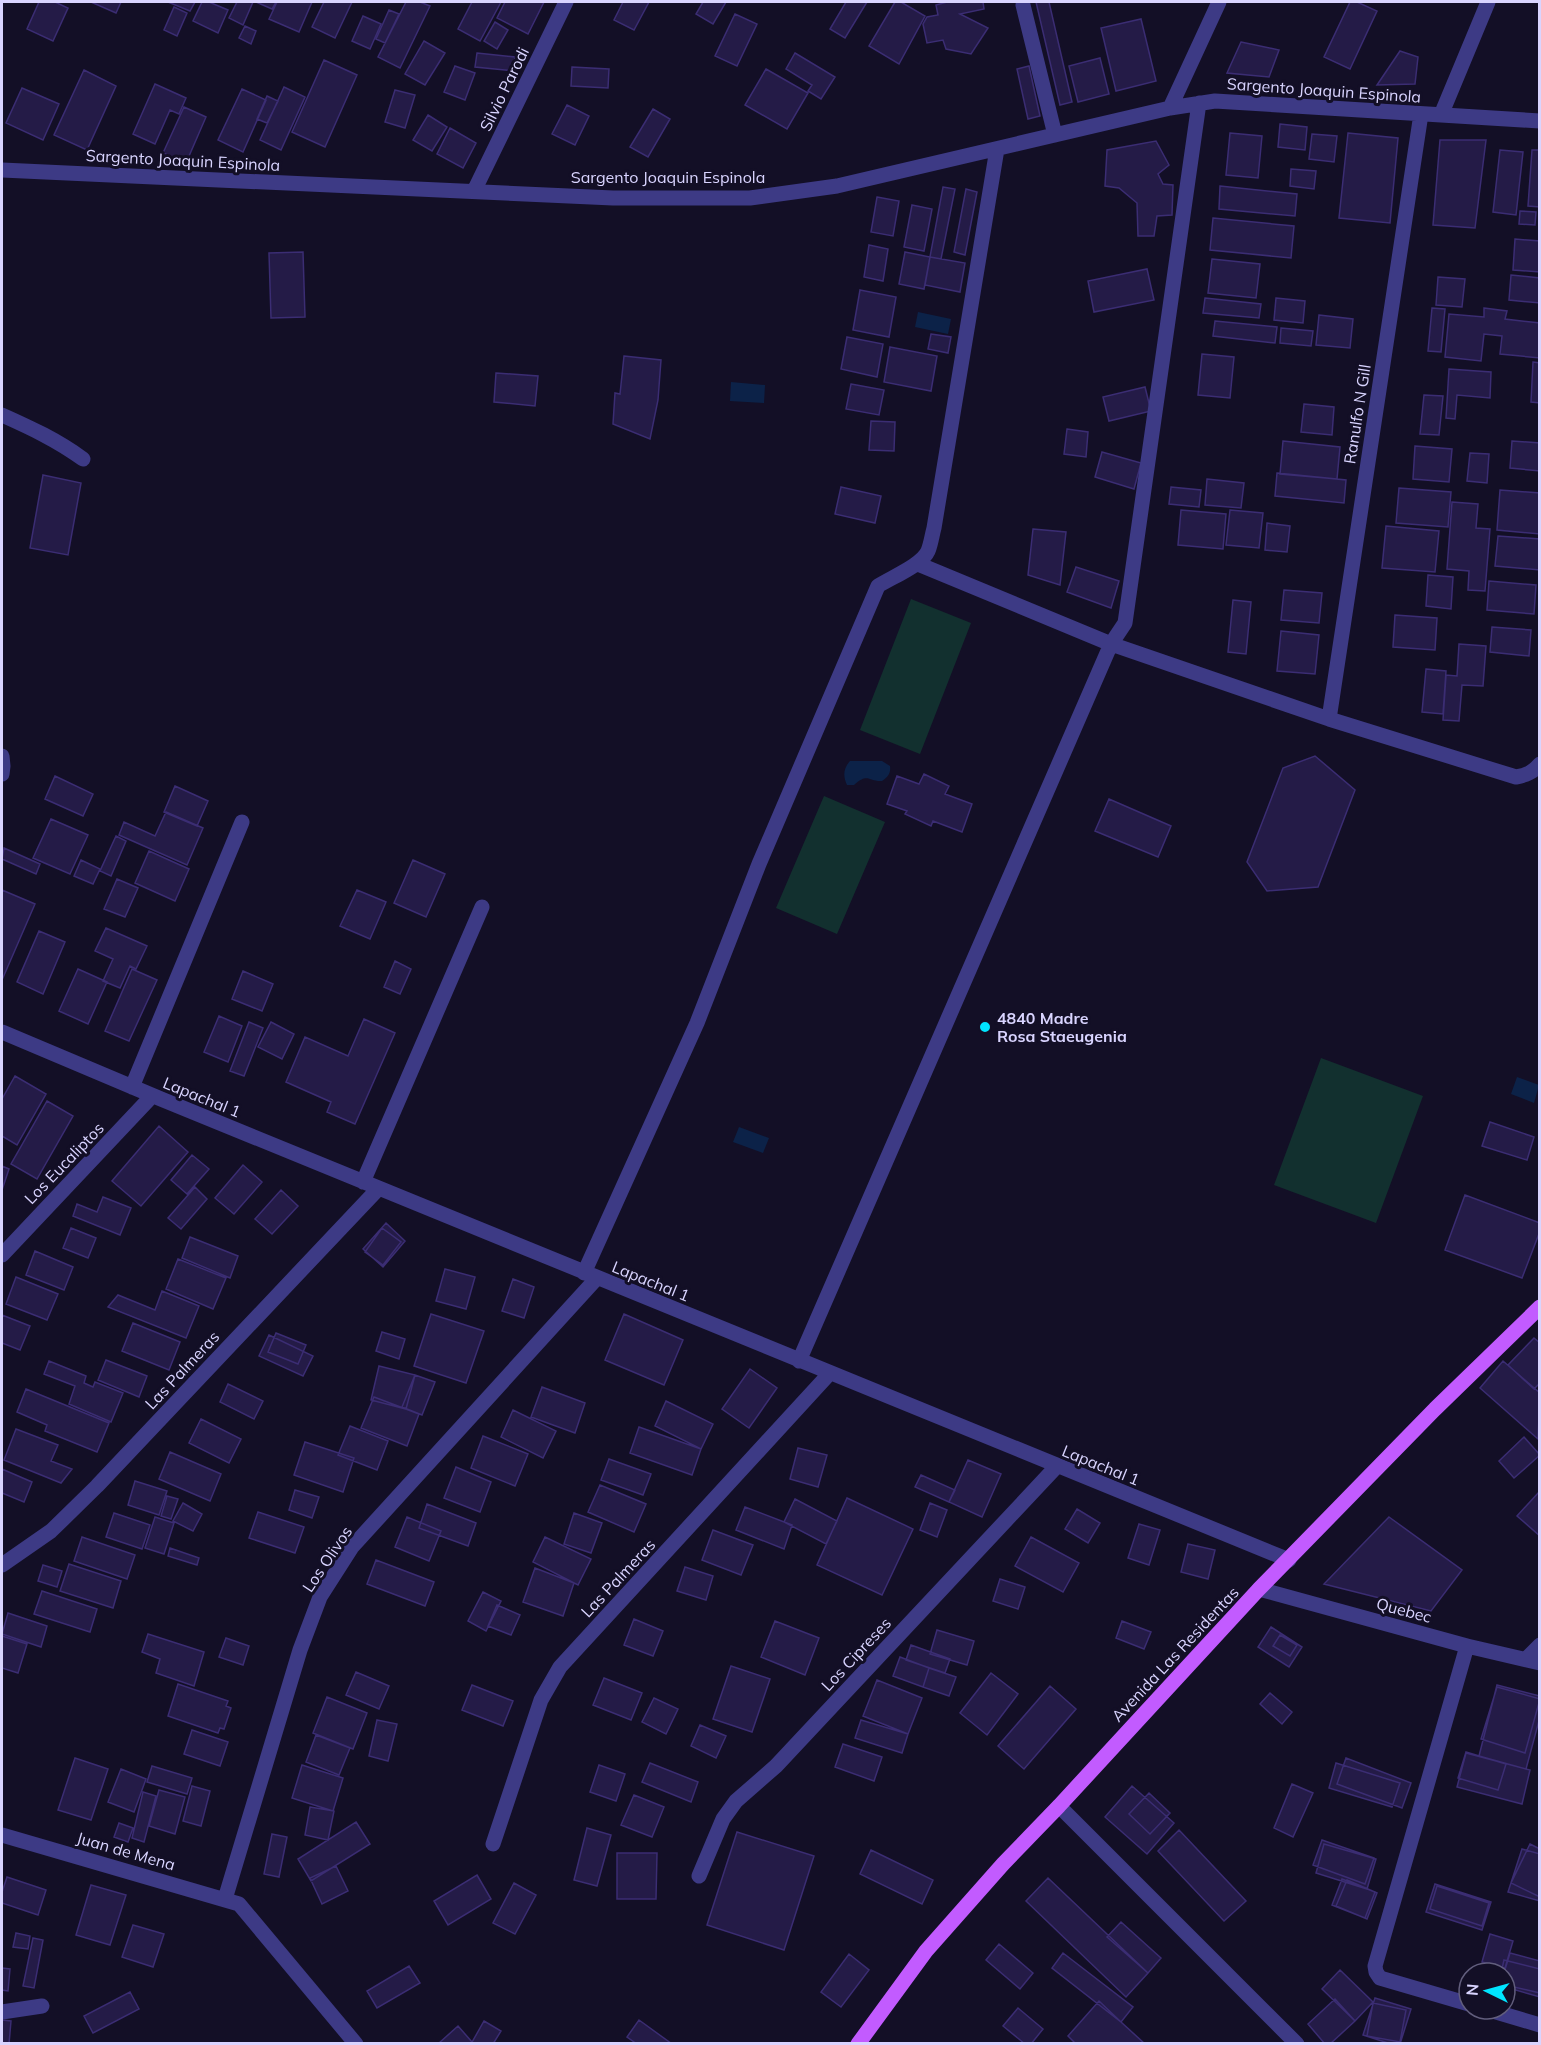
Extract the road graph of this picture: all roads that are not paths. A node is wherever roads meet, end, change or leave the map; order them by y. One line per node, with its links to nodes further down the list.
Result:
1 (566, 2): 13 (street, Silvio Parodi)
2 (1219, 2): 6 (street)
3 (1488, 2): 8 (street)
4 (1023, 5): 10 (street)
5 (1199, 103): 6 (street, Sargento Joaquin Espinola); 7 (street, Sargento Joaquin Espinola); 17 (street)
6 (1170, 108): 10 (street, Sargento Joaquin Espinola)
7 (1421, 114): 8 (street, Sargento Joaquin Espinola); 18 (street, Ranulfo N Gill)
8 (1441, 115): 9 (street, Sargento Joaquin Espinola)
9 (1539, 121)
10 (1055, 135): 11 (street, Sargento Joaquin Espinola)
11 (997, 149): 13 (street, Sargento Joaquin Espinola); 16 (street)
12 (2, 170): 13 (street, Sargento Joaquin Espinola)
13 (474, 191)
14 (2, 415): 15 (street)
15 (82, 459)
16 (918, 564): 17 (street); 30 (street, Los Olivos)
17 (1111, 644): 18 (street); 32 (street)
18 (1329, 719): 20 (street)
19 (2, 756): 21 (street)
20 (1539, 764)
21 (2, 774)
22 (242, 822): 25 (street)
23 (482, 907): 27 (street)
24 (2, 1032): 25 (street, Lapachal 1)
25 (132, 1087): 26 (street, Lapachal 1)
26 (152, 1096): 27 (street, Lapachal 1); 29 (street, Los Eucaliptos)
27 (363, 1182): 28 (street, Lapachal 1)
28 (378, 1189): 30 (street, Lapachal 1); 36 (street, Las Palmeras)
29 (2, 1255)
30 (591, 1276): 32 (street, Lapachal 1); 45 (street, Los Olivos)
31 (1539, 1307): 35 (main road, Avenida Las Residentas)
32 (799, 1361): 33 (street, Lapachal 1)
33 (830, 1373): 34 (street, Lapachal 1); 43 (street, Las Palmeras)
34 (1057, 1466): 35 (street, Lapachal 1); 44 (street, Los Cipreses)
35 (1289, 1560): 37 (main road, Avenida Las Residentas)
36 (2, 1565)
37 (1259, 1589): 39 (street, Quebec); 41 (main road, Avenida Las Residentas)
38 (1539, 1645): 40 (street)
39 (1467, 1646): 40 (street, Quebec); 46 (street)
40 (1533, 1661)
41 (1059, 1806): 52 (main road, Avenida Las Residentas); 53 (street)
42 (2, 1835): 45 (street, Juan de Mena)
43 (493, 1844)
44 (699, 1876)
45 (232, 1901): 51 (street)
46 (1457, 2000)
47 (42, 2006): 48 (street)
48 (2, 2012)
49 (1517, 2018): 50 (street)
50 (1539, 2025)
51 (356, 2043)
52 (858, 2043)
53 (1297, 2043)

